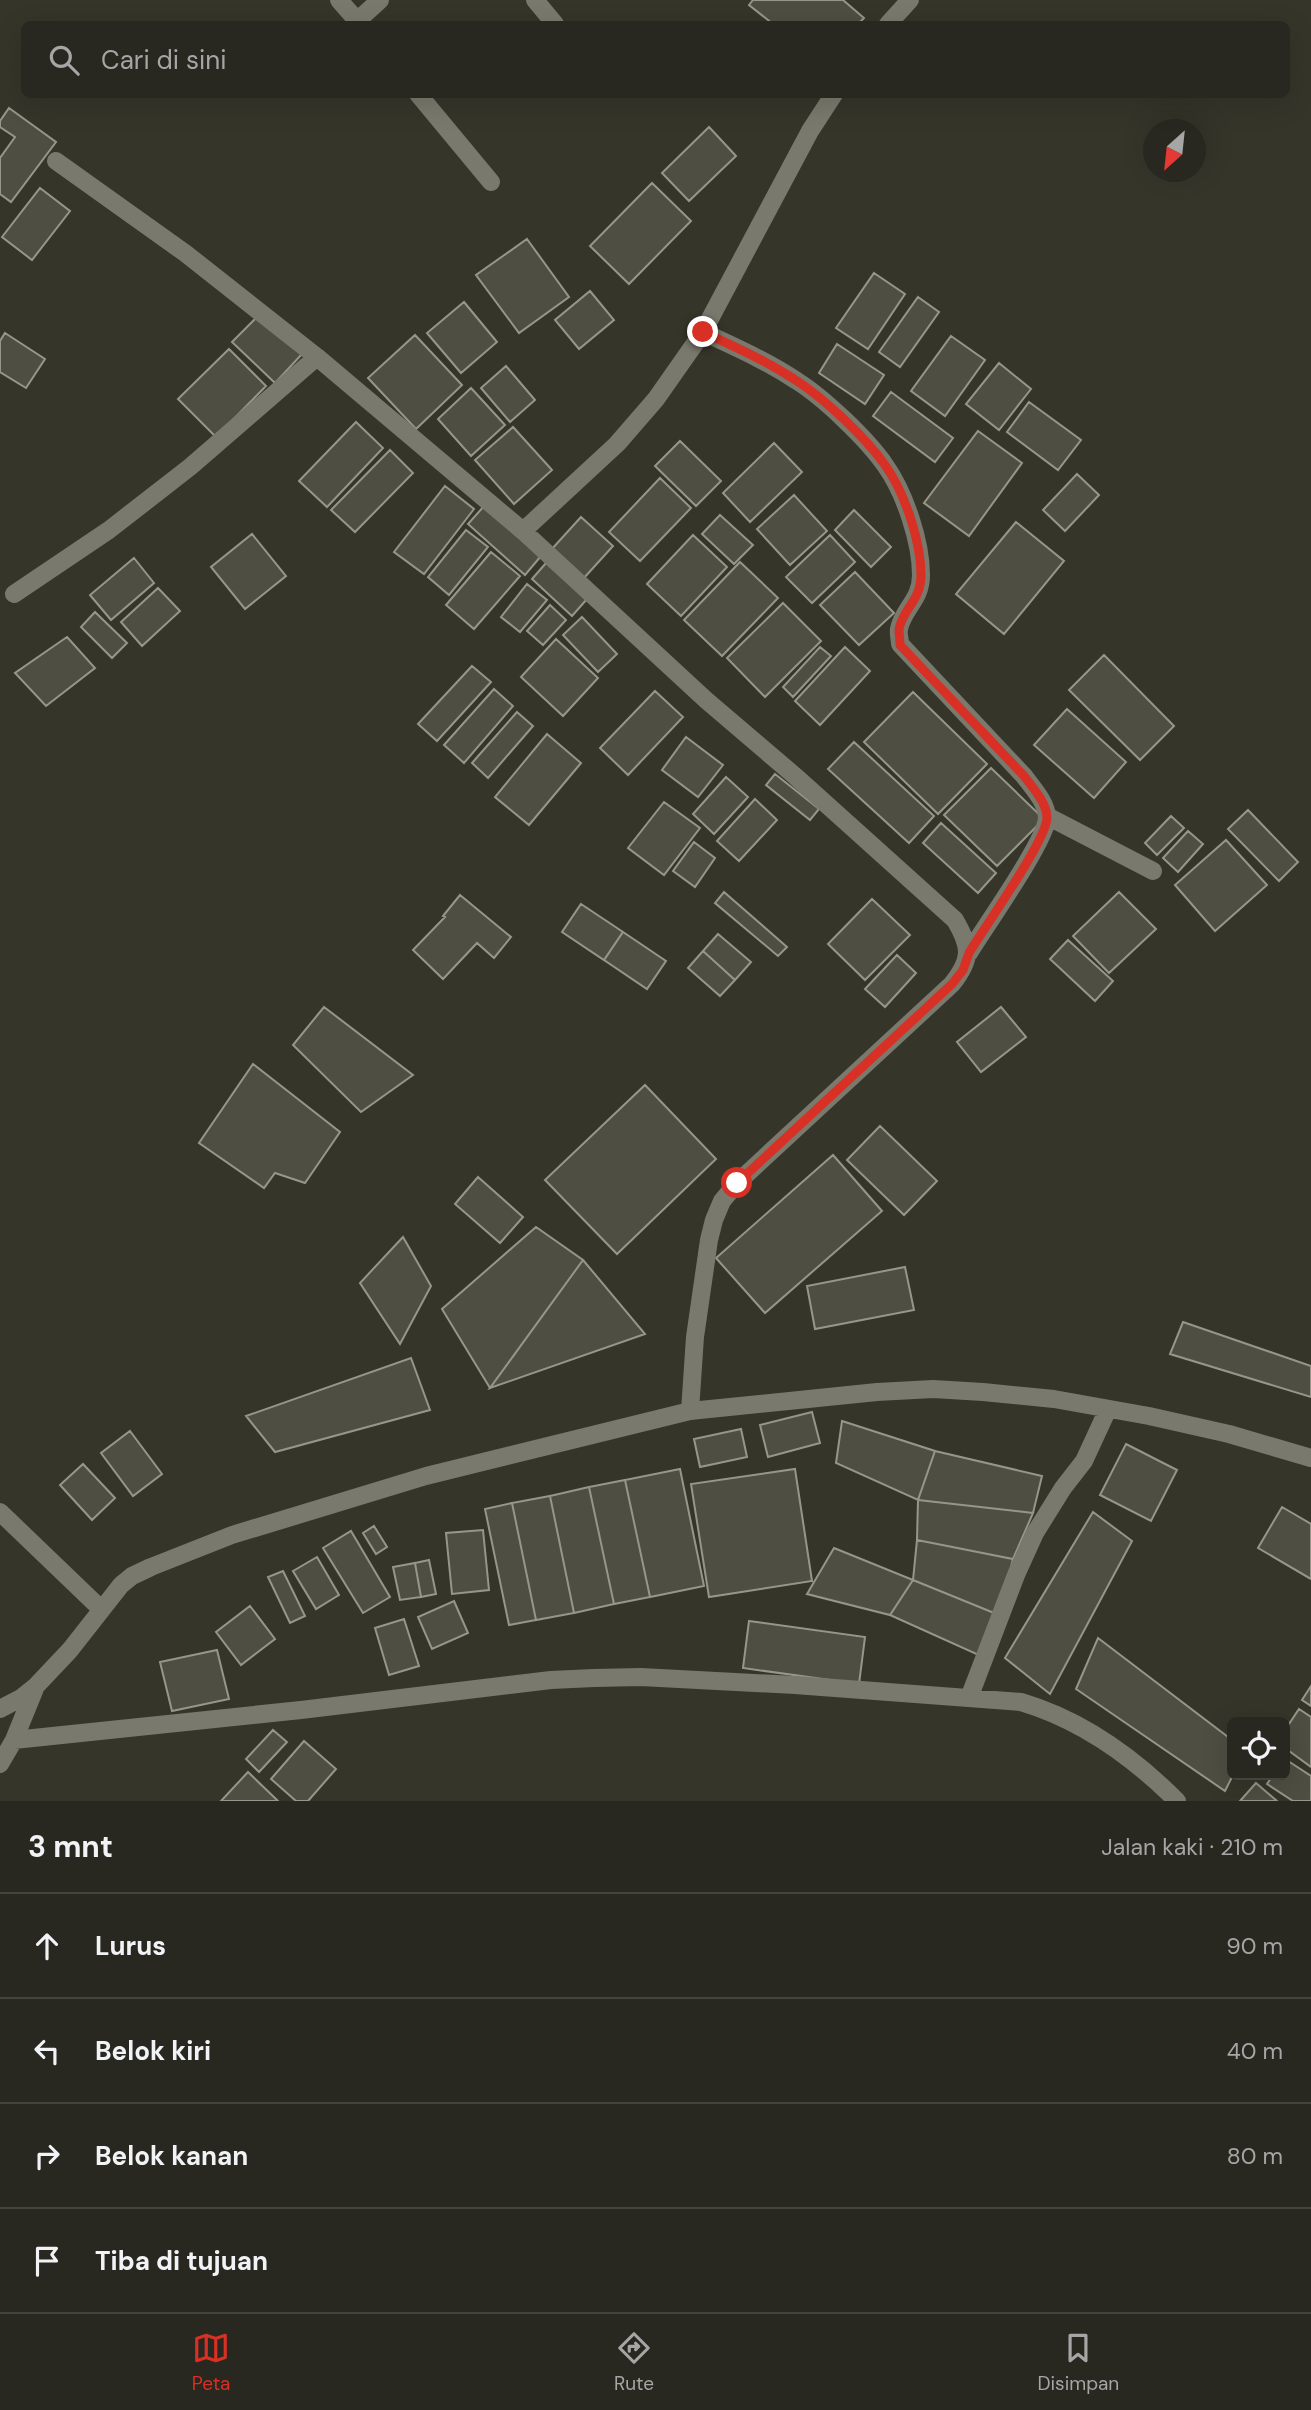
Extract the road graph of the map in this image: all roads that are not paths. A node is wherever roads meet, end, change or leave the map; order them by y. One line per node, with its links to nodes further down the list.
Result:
1 (339, 0): 5 (street)
2 (380, 0): 6 (street)
3 (536, 0): 7 (street)
4 (910, 0): 8 (street)
5 (356, 21)
6 (360, 21)
7 (553, 21)
8 (891, 21)
9 (421, 98): 12 (street)
10 (831, 98): 13 (street)
11 (56, 162): 14 (street)
12 (491, 182)
13 (703, 332): 15 (street); 17 (street)
14 (317, 357): 15 (street); 16 (street)
15 (523, 531): 19 (street)
16 (14, 594)
17 (1047, 816): 18 (street); 19 (street)
18 (1153, 871)
19 (969, 953): 21 (street)
20 (1108, 1409): 21 (street); 22 (street); 26 (street)
21 (690, 1411): 24 (street)
22 (1311, 1458)
23 (0, 1512): 24 (street)
24 (101, 1609): 25 (street)
25 (36, 1686): 27 (street); 28 (street)
26 (970, 1698): 28 (street); 30 (street)
27 (0, 1709)
28 (14, 1740): 29 (street)
29 (0, 1764)
30 (1177, 1801)

